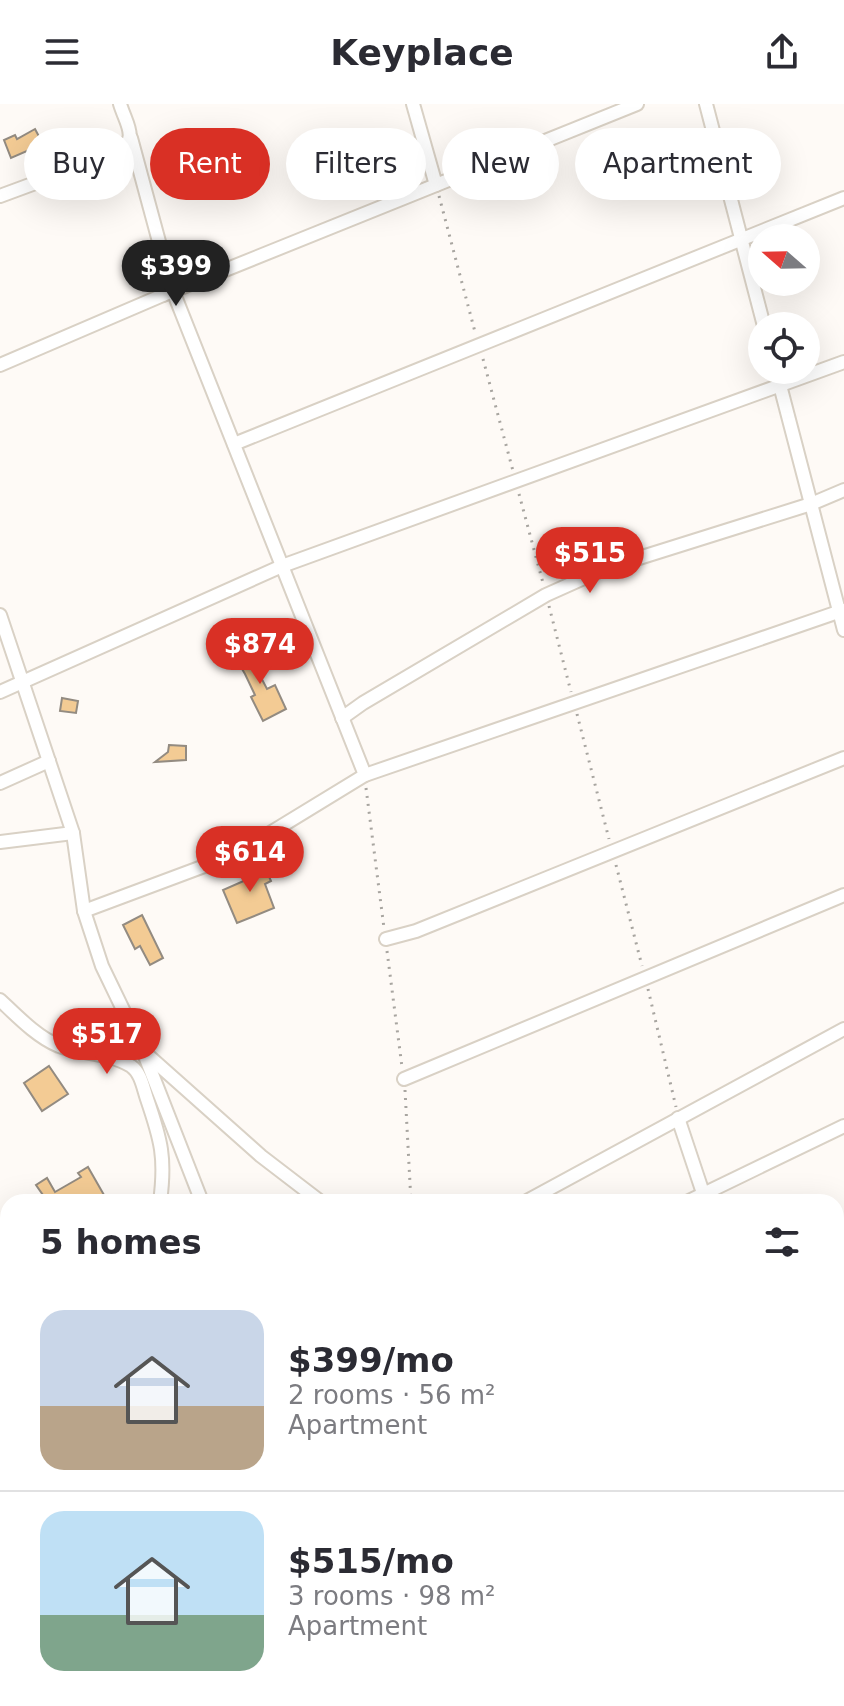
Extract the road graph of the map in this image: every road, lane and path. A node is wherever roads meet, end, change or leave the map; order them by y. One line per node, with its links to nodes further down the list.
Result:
1 (120, 104): 5 (street)
2 (413, 104): 7 (street)
3 (637, 104): 7 (street)
4 (706, 104): 11 (street)
5 (128, 128)
6 (134, 150): 12 (street)
7 (436, 185): 12 (street); 14 (path)
8 (24, 187): 9 (street)
9 (0, 196)
10 (844, 198): 11 (street)
11 (741, 240): 13 (street); 14 (street)
12 (169, 291): 16 (street); 18 (street)
13 (760, 312)
14 (479, 345): 18 (street); 19 (path)
15 (844, 362): 17 (street)
16 (0, 365)
17 (780, 385): 19 (street); 21 (street)
18 (234, 444): 22 (street)
19 (515, 481): 22 (street); 23 (path)
20 (844, 490): 21 (street)
21 (811, 504): 23 (street); 24 (street)
22 (282, 566): 27 (street); 30 (street)
23 (546, 595): 29 (path); 30 (street)
24 (842, 611): 26 (street); 29 (street)
25 (0, 615): 27 (street)
26 (844, 630)
27 (23, 682): 28 (street); 32 (street)
28 (0, 692)
29 (574, 703): 33 (street); 37 (path)
30 (342, 718): 33 (street)
31 (844, 758): 37 (street)
32 (49, 761): 34 (street); 35 (street)
33 (365, 775): 39 (street); 40 (path)
34 (0, 783)
35 (73, 833): 36 (street); 39 (street)
36 (0, 842)
37 (612, 852): 40 (street); 41 (path)
38 (844, 895): 41 (street)
39 (84, 911): 44 (street)
40 (386, 939): 45 (path)
41 (645, 977): 45 (street); 46 (path)
42 (0, 1000): 48 (street)
43 (844, 1029): 46 (street)
44 (143, 1051): 49 (street); 50 (street)
45 (404, 1079): 51 (path)
46 (678, 1118): 52 (street); 53 (street)
47 (844, 1126): 54 (street)
48 (161, 1194)
49 (199, 1194)
50 (311, 1194)
51 (411, 1194)
52 (540, 1194)
53 (704, 1194)
54 (711, 1194)

